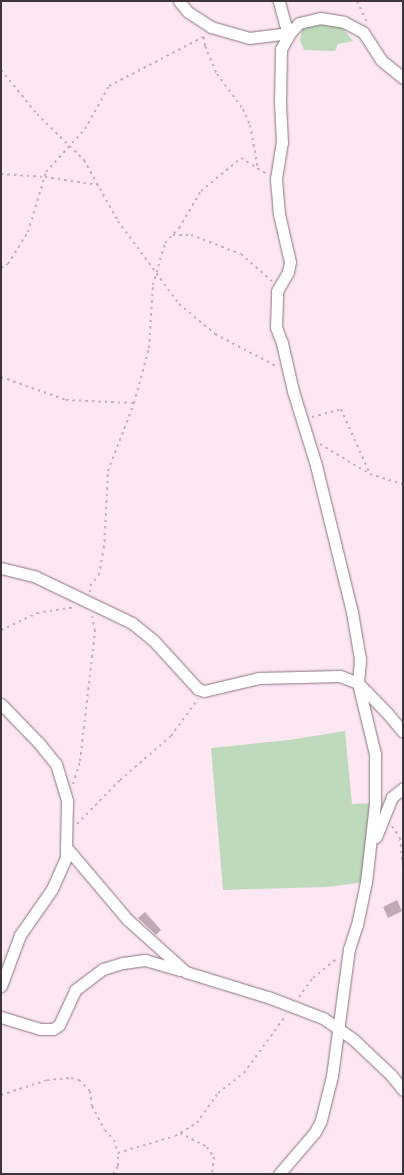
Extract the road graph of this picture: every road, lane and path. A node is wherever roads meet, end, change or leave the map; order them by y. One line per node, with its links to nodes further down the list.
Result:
1 (178, 1): 3 (street)
2 (279, 1): 5 (street)
3 (203, 21): 4 (street); 6 (path)
4 (219, 31): 5 (street); 6 (path)
5 (290, 33): 8 (street); 13 (street)
6 (204, 36): 9 (path); 10 (path)
7 (1, 70): 9 (path)
8 (403, 78)
9 (70, 146): 12 (path); 14 (path)
10 (258, 169): 13 (path); 15 (path)
11 (1, 174): 12 (path)
12 (45, 177): 14 (path); 16 (path)
13 (276, 179): 18 (street)
14 (98, 185): 17 (path)
15 (173, 235): 17 (path); 18 (path)
16 (1, 268)
17 (156, 275): 19 (path); 21 (path)
18 (278, 287): 19 (street)
19 (288, 371): 22 (street)
20 (1, 377): 21 (path)
21 (134, 403): 27 (path)
22 (302, 420): 23 (street); 24 (path)
23 (307, 435): 24 (path); 29 (street)
24 (370, 474): 25 (path)
25 (403, 484)
26 (1, 568): 27 (street)
27 (89, 602): 28 (path); 30 (street); 34 (path)
28 (1, 630)
29 (358, 683): 30 (street); 32 (street); 37 (street)
30 (204, 691): 36 (path)
31 (1, 704): 34 (street)
32 (403, 732)
33 (403, 788): 35 (street)
34 (67, 801): 36 (street)
35 (384, 815): 37 (street); 38 (path)
36 (66, 841): 40 (street); 41 (street)
37 (371, 852): 39 (street)
38 (403, 869)
39 (349, 948): 42 (path); 44 (street)
40 (186, 972): 42 (street); 43 (street)
41 (1, 986)
42 (292, 1006): 44 (street); 49 (path)
43 (1, 1017)
44 (338, 1028): 45 (street); 53 (street)
45 (391, 1075): 46 (street); 47 (street)
46 (403, 1080)
47 (403, 1090)
48 (1, 1095): 50 (path)
49 (180, 1133): 50 (path); 52 (path)
50 (118, 1153): 51 (path)
51 (114, 1174)
52 (212, 1174)
53 (279, 1174)

